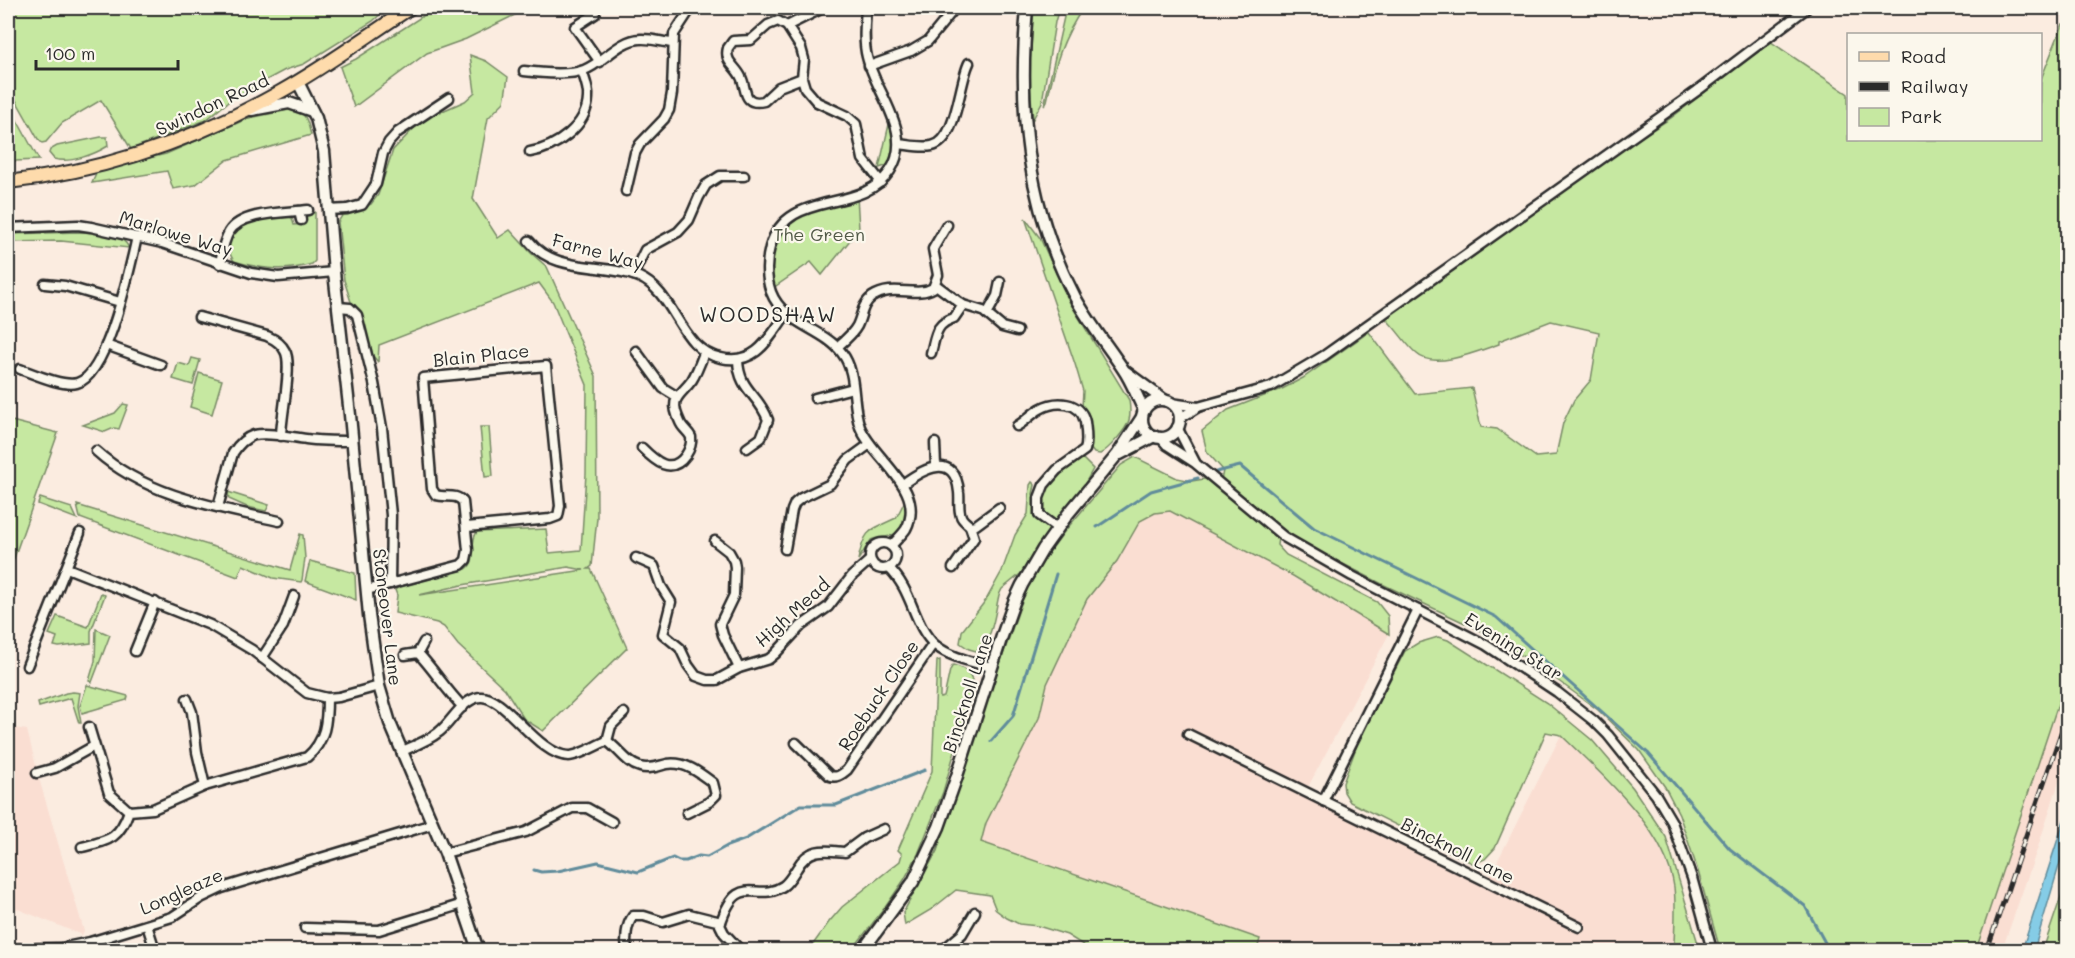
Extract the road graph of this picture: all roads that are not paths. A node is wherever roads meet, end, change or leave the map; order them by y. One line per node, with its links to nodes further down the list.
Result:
1 (410, 8): 17 (main road, Swindon Road)
2 (690, 8): 10 (street)
3 (823, 8): 9 (street)
4 (866, 8): 13 (street)
5 (955, 8): 13 (street)
6 (1027, 8): 54 (street)
7 (1807, 8): 59 (street)
8 (595, 14): 11 (street)
9 (787, 26): 16 (street); 16 (street)
10 (672, 43): 11 (street); 26 (street)
11 (600, 62): 15 (street)
12 (969, 63): 21 (street)
13 (869, 66): 21 (street)
14 (524, 71): 15 (street)
15 (582, 71): 22 (street)
16 (802, 78): 25 (street)
17 (298, 82): 19 (street, Stoneover Lane); 20 (main road, Swindon Road)
18 (449, 98): 27 (street)
19 (312, 111): 20 (street); 27 (street, Stoneover Lane)
20 (242, 112): 24 (main road, Swindon Road)
21 (899, 144): 25 (street)
22 (530, 152)
23 (744, 176): 35 (street)
24 (8, 182)
25 (881, 182): 42 (street)
26 (626, 191)
27 (329, 210): 34 (street, Stoneover Lane)
28 (302, 214): 33 (street)
29 (947, 225): 38 (street)
30 (8, 228): 31 (street, Marlowe Way)
31 (137, 237): 33 (street, Marlowe Way); 39 (street)
32 (529, 241): 35 (street, Farne Way)
33 (220, 264): 34 (street, Marlowe Way)
34 (334, 272): 41 (street, Stoneover Lane)
35 (633, 275): 49 (street, Farne Way)
36 (1000, 282): 43 (street)
37 (45, 284): 39 (street)
38 (936, 285): 40 (street); 47 (street)
39 (120, 302): 46 (street)
40 (963, 305): 43 (street); 50 (street)
41 (338, 307): 65 (street, Stoneover Lane); 90 (street, Stoneover Lane)
42 (787, 314): 47 (street); 51 (street)
43 (987, 314): 45 (street)
44 (199, 316): 63 (street)
45 (1017, 331)
46 (106, 345): 52 (street); 53 (street)
47 (837, 348): 55 (street)
48 (636, 351): 56 (street)
49 (704, 352): 51 (street); 56 (street)
50 (931, 353)
51 (738, 360): 69 (street)
52 (161, 365)
53 (20, 369)
54 (1125, 371): 58 (street); 60 (street)
55 (853, 388): 57 (street); 67 (street)
56 (676, 396): 68 (street)
57 (815, 398)
58 (1167, 402): 59 (street); 60 (street); 61 (street)
59 (1198, 407): 61 (street)
60 (1143, 414): 64 (street); 71 (street, Bincknoll Lane)
61 (1178, 423): 64 (street); 72 (street, Evening Star)
62 (1017, 426): 80 (street)
63 (281, 436): 65 (street); 75 (street)
64 (1157, 436): 71 (street, Bincknoll Lane); 72 (street, Evening Star)
65 (352, 441): 91 (street, Stoneover Lane)
66 (935, 443): 73 (street)
67 (870, 444): 74 (street); 84 (street)
68 (642, 448)
69 (747, 448)
70 (96, 451): 75 (street)
71 (1118, 455): 80 (street, Bincknoll Lane)
72 (1195, 463): 94 (street, Evening Star)
73 (936, 466): 74 (street); 78 (street)
74 (903, 484): 83 (street)
75 (218, 507): 77 (street)
76 (999, 508): 78 (street)
77 (279, 521)
78 (970, 526): 89 (street)
79 (467, 527): 79 (street, Blain Place); 90 (street, Blain Place)
80 (1057, 528): 102 (street, Bincknoll Lane)
81 (80, 533): 87 (street)
82 (715, 541): 103 (street)
83 (891, 546): 86 (street); 88 (street)
84 (785, 549)
85 (636, 558): 103 (street, High Mead)
86 (870, 560): 88 (street); 103 (street, High Mead)
87 (67, 568): 93 (street); 101 (street)
88 (889, 568): 96 (street)
89 (953, 568)
90 (390, 584): 91 (street, Blain Place)
91 (367, 590): 104 (street, Stoneover Lane)
92 (294, 596): 100 (street)
93 (155, 602): 97 (street); 100 (street)
94 (1418, 610): 117 (street); 139 (street, Evening Star)
95 (424, 642): 98 (street)
96 (933, 644): 102 (street); 112 (street, Roebuck Close)
97 (135, 651)
98 (418, 653): 99 (street); 107 (street)
99 (405, 655)
100 (262, 658): 105 (street)
101 (27, 666)
102 (992, 667): 137 (street, Bincknoll Lane)
103 (740, 668)
104 (379, 686): 105 (street); 114 (street, Stoneover Lane)
105 (327, 698): 116 (street)
106 (187, 699): 116 (street)
107 (463, 707): 111 (street); 114 (street)
108 (624, 713): 111 (street)
109 (89, 727): 113 (street)
110 (1188, 734): 117 (street, Bincknoll Lane)
111 (607, 741): 119 (street)
112 (796, 743)
113 (94, 746): 115 (street); 118 (street)
114 (402, 751): 121 (street, Stoneover Lane)
115 (37, 773)
116 (205, 786): 118 (street)
117 (1323, 801): 129 (street, Bincknoll Lane)
118 (129, 811): 123 (street)
119 (687, 813)
120 (612, 822): 124 (street)
121 (433, 824): 124 (street, Stoneover Lane); 128 (street, Longleaze)
122 (884, 829): 127 (street)
123 (82, 847)
124 (445, 853): 125 (street, Stoneover Lane)
125 (463, 904): 130 (street); 134 (street, Stoneover Lane)
126 (975, 912): 138 (street)
127 (721, 922): 135 (street); 136 (street)
128 (147, 926): 132 (street, Longleaze); 133 (street)
129 (1579, 927)
130 (305, 928)
131 (8, 949): 132 (street, Longleaze)
132 (41, 950)
133 (155, 951)
134 (478, 951)
135 (627, 951)
136 (740, 951)
137 (863, 951)
138 (943, 951)
139 (1712, 951)

